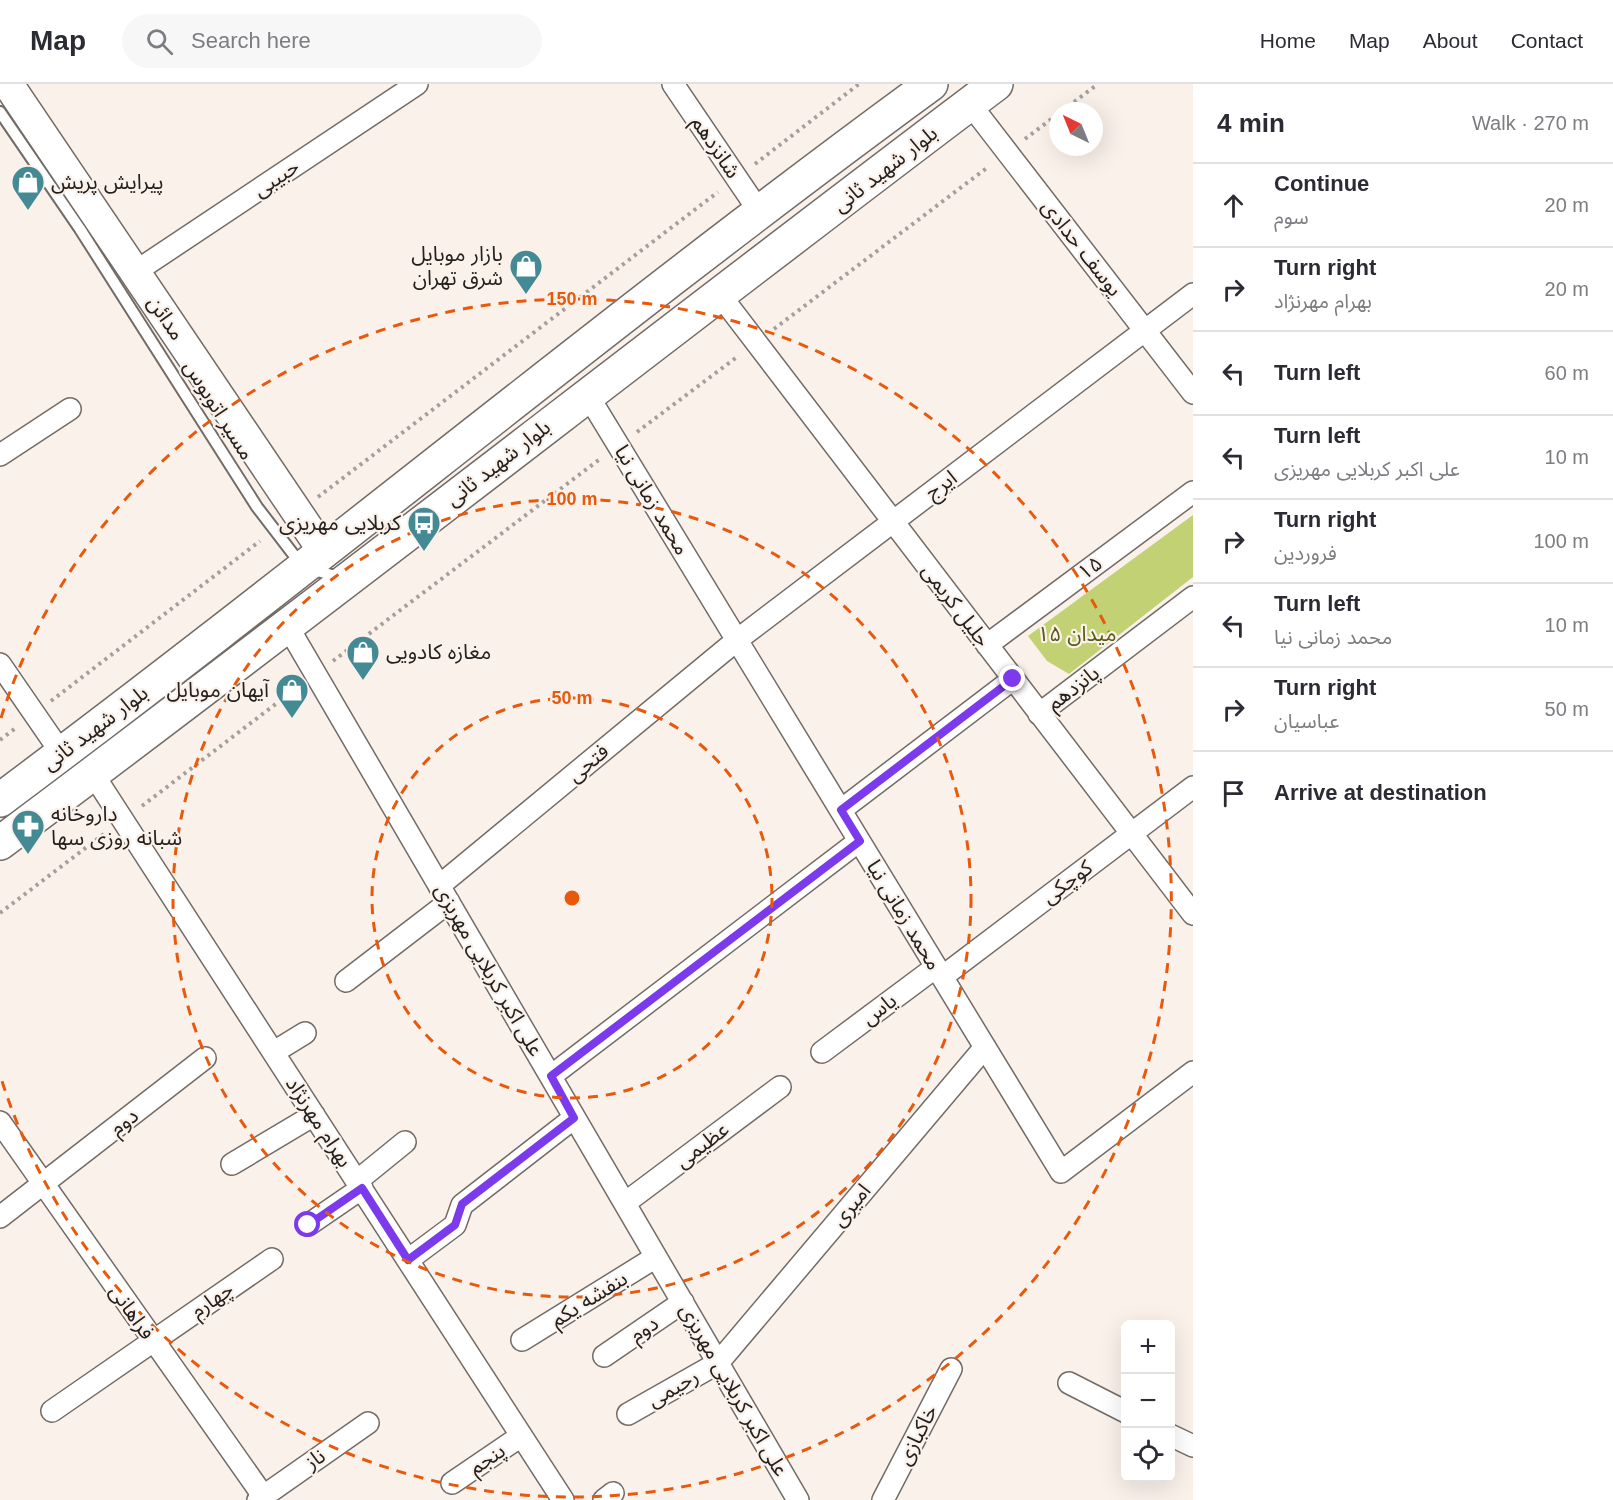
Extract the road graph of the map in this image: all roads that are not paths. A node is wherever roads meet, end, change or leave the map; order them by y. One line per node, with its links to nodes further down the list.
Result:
1 (8, 84): 11 (main road, مدائن)
2 (417, 84): 11 (street, حبیبی)
3 (673, 84): 10 (street, شانزدهم)
4 (932, 84): 8 (main road, بلوار شهید ثانی)
5 (996, 84): 6 (main road, بلوار شهید ثانی)
6 (970, 104): 9 (main road, بلوار شهید ثانی); 14 (street, یوسف حدادی)
7 (0, 112): 20 (lane, مسیر اتوبوس)
8 (886, 117): 9 (main road); 10 (main road, بلوار شهید ثانی)
9 (913, 148): 13 (main road, بلوار شهید ثانی)
10 (759, 211): 22 (main road, بلوار شهید ثانی)
11 (135, 272): 20 (main road, مدائن)
12 (1193, 294): 14 (street, ایرج)
13 (720, 295): 16 (main road, بلوار شهید ثانی); 21 (street, جلیل کریمی)
14 (1146, 330): 15 (street, یوسف حدادی); 21 (street, ایرج)
15 (1193, 393)
16 (587, 394): 23 (main road, بلوار شهید ثانی); 26 (street, محمد زمانی نیا)
17 (70, 409): 18 (street)
18 (0, 455)
19 (1193, 492): 27 (street, ۱۵)
20 (286, 521): 22 (main road, مدائن)
21 (893, 521): 26 (street, ایرج); 27 (street, جلیل کریمی)
22 (314, 560): 23 (main road); 31 (main road, بلوار شهید ثانی)
23 (348, 580): 25 (main road, بلوار شهید ثانی)
24 (1193, 597): 30 (street, پانزدهم)
25 (288, 627): 32 (main road, بلوار شهید ثانی); 39 (street, علی اکبر کربلایی مهریزی)
26 (737, 640): 35 (street, محمد زمانی نیا); 39 (street, فتحی)
27 (987, 645): 29 (street, جلیل کریمی)
28 (0, 664): 31 (street)
29 (1013, 679): 30 (street, جلیل کریمی); 35 (street)
30 (1039, 714): 36 (street, جلیل کریمی)
31 (62, 754): 34 (main road, بلوار شهید ثانی)
32 (93, 774): 38 (main road, بلوار شهید ثانی); 45 (street, بهرام مهرنژاد)
33 (1193, 787): 36 (street, کوچکی)
34 (0, 800)
35 (841, 810): 37 (street, محمد زمانی نیا)
36 (1131, 834): 40 (street, جلیل کریمی); 41 (street, کوچکی)
37 (860, 841): 41 (street, محمد زمانی نیا); 49 (street)
38 (0, 843)
39 (444, 894): 42 (street, فتحی); 49 (street, علی اکبر کربلایی مهریزی)
40 (1193, 914)
41 (939, 972): 44 (street, محمد زمانی نیا); 46 (street, یاس)
42 (346, 981)
43 (305, 1033): 45 (street)
44 (985, 1047): 48 (street, محمد زمانی نیا); 68 (street, امیری)
45 (274, 1052): 51 (street, بهرام مهرنژاد)
46 (822, 1052)
47 (205, 1058): 57 (street, دوم)
48 (1193, 1072)
49 (551, 1076): 52 (street, علی اکبر کربلایی مهریزی)
50 (780, 1087): 58 (street, عظیمی)
51 (314, 1115): 55 (street); 56 (street, بهرام مهرنژاد)
52 (574, 1118): 58 (street, علی اکبر کربلایی مهریزی); 63 (street)
53 (0, 1122): 57 (street, فراهانی)
54 (405, 1142): 56 (street)
55 (232, 1164)
56 (359, 1184): 60 (street); 63 (street, بهرام مهرنژاد)
57 (44, 1185): 59 (street, دوم); 66 (street, فراهانی)
58 (625, 1203): 61 (street, علی اکبر کربلایی مهریزی)
59 (0, 1217)
60 (308, 1225)
61 (656, 1257): 64 (street, علی اکبر کربلایی مهریزی); 65 (street, بنفشه یکم)
62 (272, 1258): 66 (street, چهارم)
63 (408, 1260): 75 (street, بهرام مهرنژاد)
64 (683, 1302): 67 (street, دوم); 68 (street, علی اکبر کربلایی مهریزی)
65 (522, 1340)
66 (153, 1342): 72 (street, چهارم); 79 (street, فراهانی)
67 (604, 1356)
68 (718, 1363): 73 (street, رحیمی); 81 (street, علی اکبر کربلایی مهریزی)
69 (951, 1369): 82 (street, خاکبازی)
70 (1070, 1383): 71 (street)
71 (1121, 1410)
72 (52, 1412)
73 (628, 1414)
74 (368, 1423): 79 (street, ناز)
75 (522, 1436): 78 (street, پنجم); 80 (street, بهرام مهرنژاد)
76 (1175, 1437): 77 (street)
77 (1193, 1446)
78 (452, 1483)
79 (262, 1499)
80 (563, 1500)
81 (798, 1500)
82 (883, 1500)

